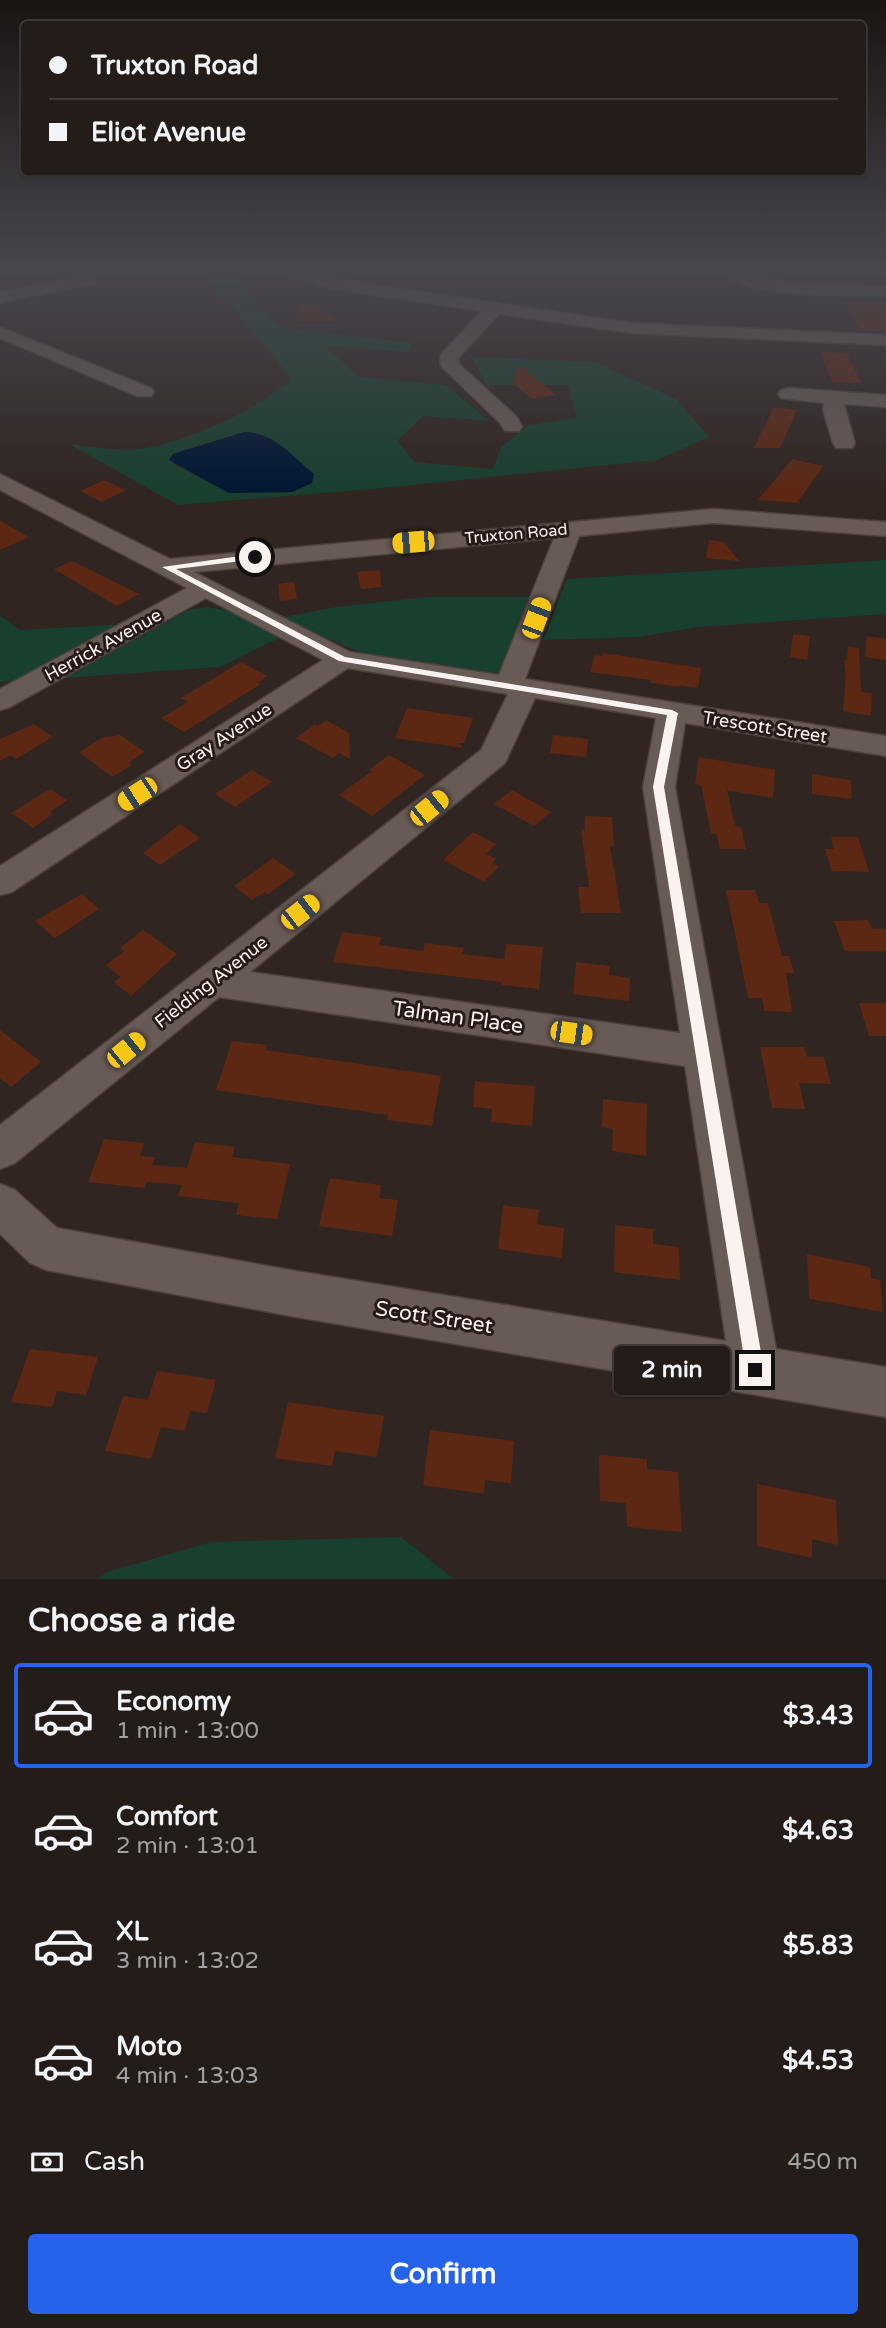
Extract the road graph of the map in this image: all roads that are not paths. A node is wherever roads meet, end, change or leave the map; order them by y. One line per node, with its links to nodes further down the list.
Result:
1 (28, 344): 3 (street)
2 (461, 344): 7 (street)
3 (144, 392)
4 (788, 394): 5 (street)
5 (834, 398): 6 (street); 8 (street)
6 (886, 401)
7 (512, 427)
8 (844, 443)
9 (0, 481): 12 (street)
10 (570, 528): 11 (street, Truxton Road); 12 (street, Truxton Road); 15 (street, Fielding Avenue)
11 (886, 529)
12 (166, 567): 13 (street, Trescott Street)
13 (206, 588): 14 (street, Trescott Street); 16 (street, Herrick Avenue)
14 (343, 659): 15 (street, Trescott Street); 19 (street, Gray Avenue)
15 (517, 686): 17 (street, Trescott Street); 20 (street, Fielding Avenue)
16 (0, 701)
17 (672, 713): 18 (street, Trescott Street); 21 (street)
18 (886, 746)
19 (0, 883)
20 (213, 981): 21 (street, Talman Place); 22 (street, Fielding Avenue)
21 (702, 1052): 24 (street)
22 (0, 1150)
23 (0, 1204): 24 (street, Scott Street)
24 (755, 1370): 25 (street, Scott Street)
25 (886, 1392)

